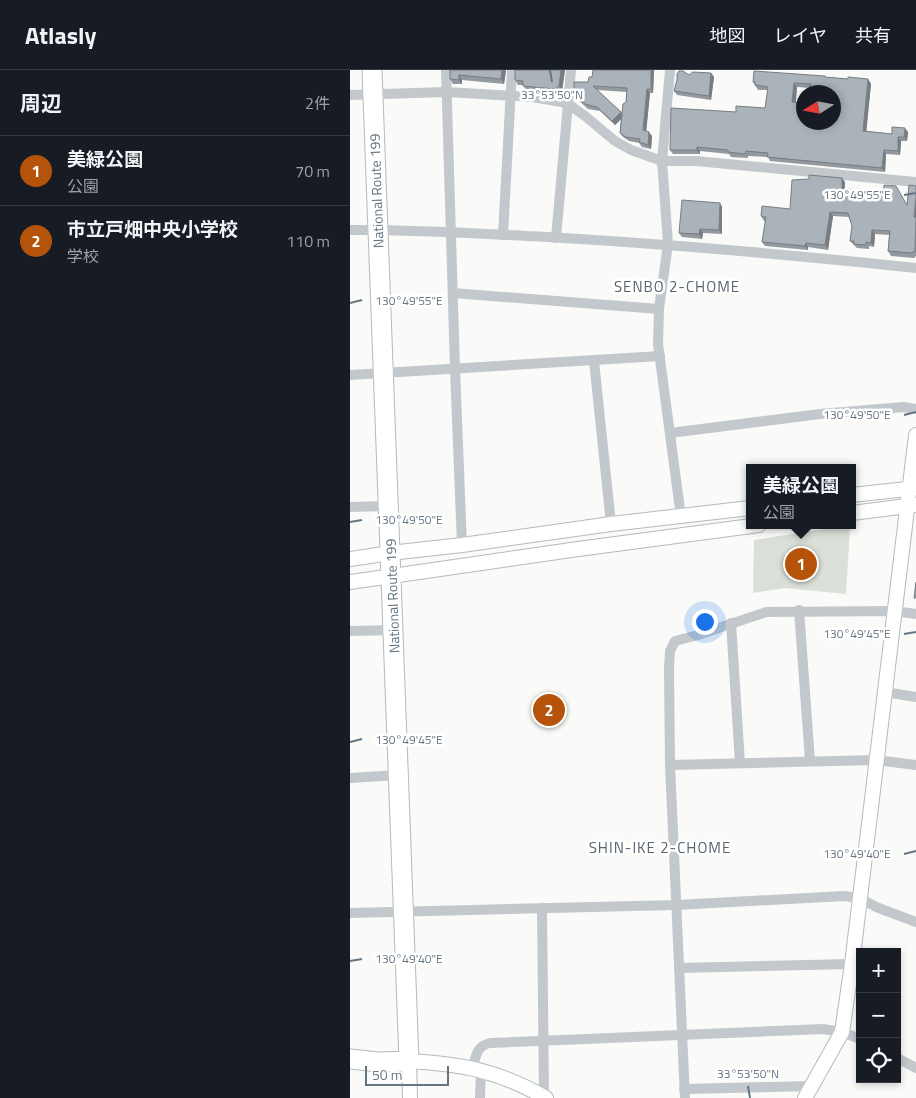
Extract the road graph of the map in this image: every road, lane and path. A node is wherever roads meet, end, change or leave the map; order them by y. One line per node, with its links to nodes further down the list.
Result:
1 (372, 70): 8 (highway, National Route 199)
2 (446, 70): 6 (street)
3 (512, 70): 9 (street)
4 (571, 70): 10 (street)
5 (670, 70): 11 (street)
6 (447, 92): 8 (street); 9 (street); 15 (street)
7 (350, 95): 8 (street)
8 (373, 95): 14 (highway, National Route 199)
9 (512, 96): 10 (street); 16 (street)
10 (567, 104): 11 (street); 17 (street)
11 (662, 161): 12 (street); 18 (street)
12 (916, 182)
13 (350, 230): 14 (street)
14 (378, 230): 15 (street); 25 (highway, National Route 199)
15 (451, 232): 16 (street); 20 (street)
16 (503, 235): 17 (street)
17 (556, 238): 18 (street)
18 (668, 244): 19 (street); 21 (street)
19 (916, 268)
20 (453, 293): 21 (street); 24 (street)
21 (659, 308): 22 (street)
22 (660, 356): 23 (street); 28 (street)
23 (594, 360): 24 (street); 38 (street)
24 (455, 369): 25 (street); 40 (street)
25 (383, 374): 26 (street); 33 (highway, National Route 199)
26 (350, 375)
27 (916, 409): 28 (street)
28 (670, 434): 37 (street)
29 (916, 435): 30 (street)
30 (913, 488): 31 (street); 32 (street)
31 (856, 495)
32 (912, 505): 36 (street); 46 (street)
33 (388, 506): 34 (street); 41 (highway, National Route 199)
34 (350, 507)
35 (746, 508): 37 (street)
36 (856, 512)
37 (680, 516): 38 (street)
38 (611, 524): 40 (street)
39 (746, 527): 43 (street)
40 (462, 545): 41 (street)
41 (390, 552): 42 (street); 43 (highway, National Route 199)
42 (350, 559)
43 (391, 575): 44 (street); 49 (highway, National Route 199)
44 (350, 582)
45 (799, 610): 46 (street); 48 (street); 54 (street)
46 (895, 611): 47 (street); 51 (street)
47 (916, 614)
48 (731, 623): 55 (street); 56 (street)
49 (393, 630): 50 (street); 58 (highway, National Route 199)
50 (350, 631)
51 (884, 692): 52 (street); 53 (street)
52 (916, 697)
53 (876, 760): 54 (street); 57 (street); 60 (street)
54 (810, 761): 55 (street)
55 (740, 763): 56 (street)
56 (670, 765): 61 (street)
57 (916, 765)
58 (398, 775): 59 (street); 63 (highway, National Route 199)
59 (350, 778)
60 (860, 898): 61 (street); 65 (street); 66 (street)
61 (676, 905): 62 (street); 67 (street)
62 (542, 908): 63 (street); 71 (street)
63 (403, 912): 64 (street); 74 (highway, National Route 199)
64 (350, 913)
65 (916, 922)
66 (852, 964): 67 (street); 68 (street)
67 (679, 968): 69 (street)
68 (842, 1032): 69 (street); 70 (street); 79 (street)
69 (682, 1034): 71 (street); 80 (street)
70 (857, 1038)
71 (543, 1040): 78 (street); 83 (street)
72 (350, 1059): 75 (highway)
73 (901, 1060): 76 (street)
74 (409, 1061): 75 (highway); 78 (street); 81 (street)
75 (378, 1062): 77 (highway)
76 (916, 1068)
77 (350, 1069)
78 (477, 1069): 82 (street); 83 (street)
79 (809, 1092): 80 (street)
80 (684, 1094)
81 (410, 1098)
82 (480, 1098)
83 (545, 1098)

